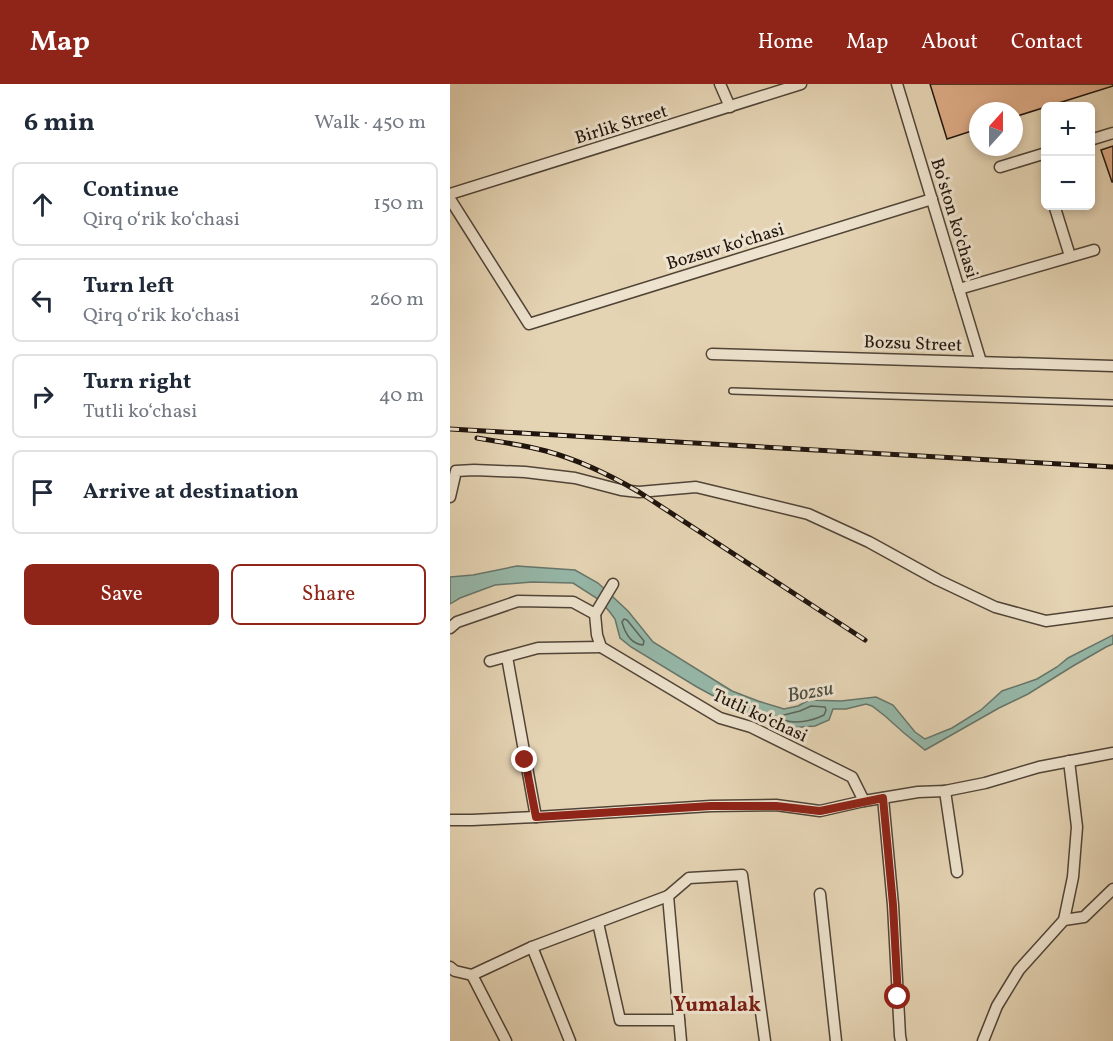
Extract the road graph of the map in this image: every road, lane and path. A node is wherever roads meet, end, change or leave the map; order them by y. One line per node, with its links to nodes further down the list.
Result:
1 (720, 84): 4 (street)
2 (801, 84): 4 (street, Birlik Street)
3 (897, 84): 10 (street, Bo‘ston ko‘chasi)
4 (730, 107): 9 (street, Birlik Street)
5 (1113, 133): 6 (street)
6 (1095, 138)
7 (1041, 155): 8 (street)
8 (1000, 167)
9 (450, 196): 10 (street, Bozsuv ko‘chasi)
10 (932, 199): 14 (street, Bo‘ston ko‘chasi)
11 (1056, 210): 13 (street)
12 (1094, 250): 13 (street)
13 (1070, 256): 14 (street)
14 (959, 289): 16 (street, Bo‘ston ko‘chasi)
15 (712, 354): 16 (street, Bozsu Street)
16 (981, 362): 17 (street, Bozsu Street)
17 (1113, 366)
18 (732, 391): 19 (lane)
19 (1113, 403)
20 (453, 472): 21 (street); 23 (street)
21 (450, 497)
22 (613, 584): 24 (street)
23 (1113, 612)
24 (595, 614): 25 (street); 26 (street)
25 (450, 628)
26 (601, 647): 27 (street); 33 (street, Tutli ko‘chasi)
27 (507, 657): 28 (street); 34 (street)
28 (490, 661)
29 (1113, 753): 30 (street)
30 (1069, 761): 31 (street); 40 (street)
31 (945, 791): 32 (street); 36 (street)
32 (883, 798): 33 (street); 51 (street)
33 (864, 801): 34 (street)
34 (536, 817): 35 (street)
35 (450, 820)
36 (957, 872)
37 (1113, 889): 40 (street)
38 (820, 894): 50 (street)
39 (668, 896): 41 (street); 45 (street); 49 (street)
40 (1064, 920): 52 (street)
41 (598, 923): 42 (street); 45 (street)
42 (532, 947): 44 (street); 47 (street)
43 (450, 967): 44 (street)
44 (472, 975): 46 (street)
45 (679, 1020): 48 (street)
46 (506, 1041)
47 (570, 1041)
48 (681, 1041)
49 (765, 1041)
50 (836, 1041)
51 (901, 1041)
52 (983, 1041)

